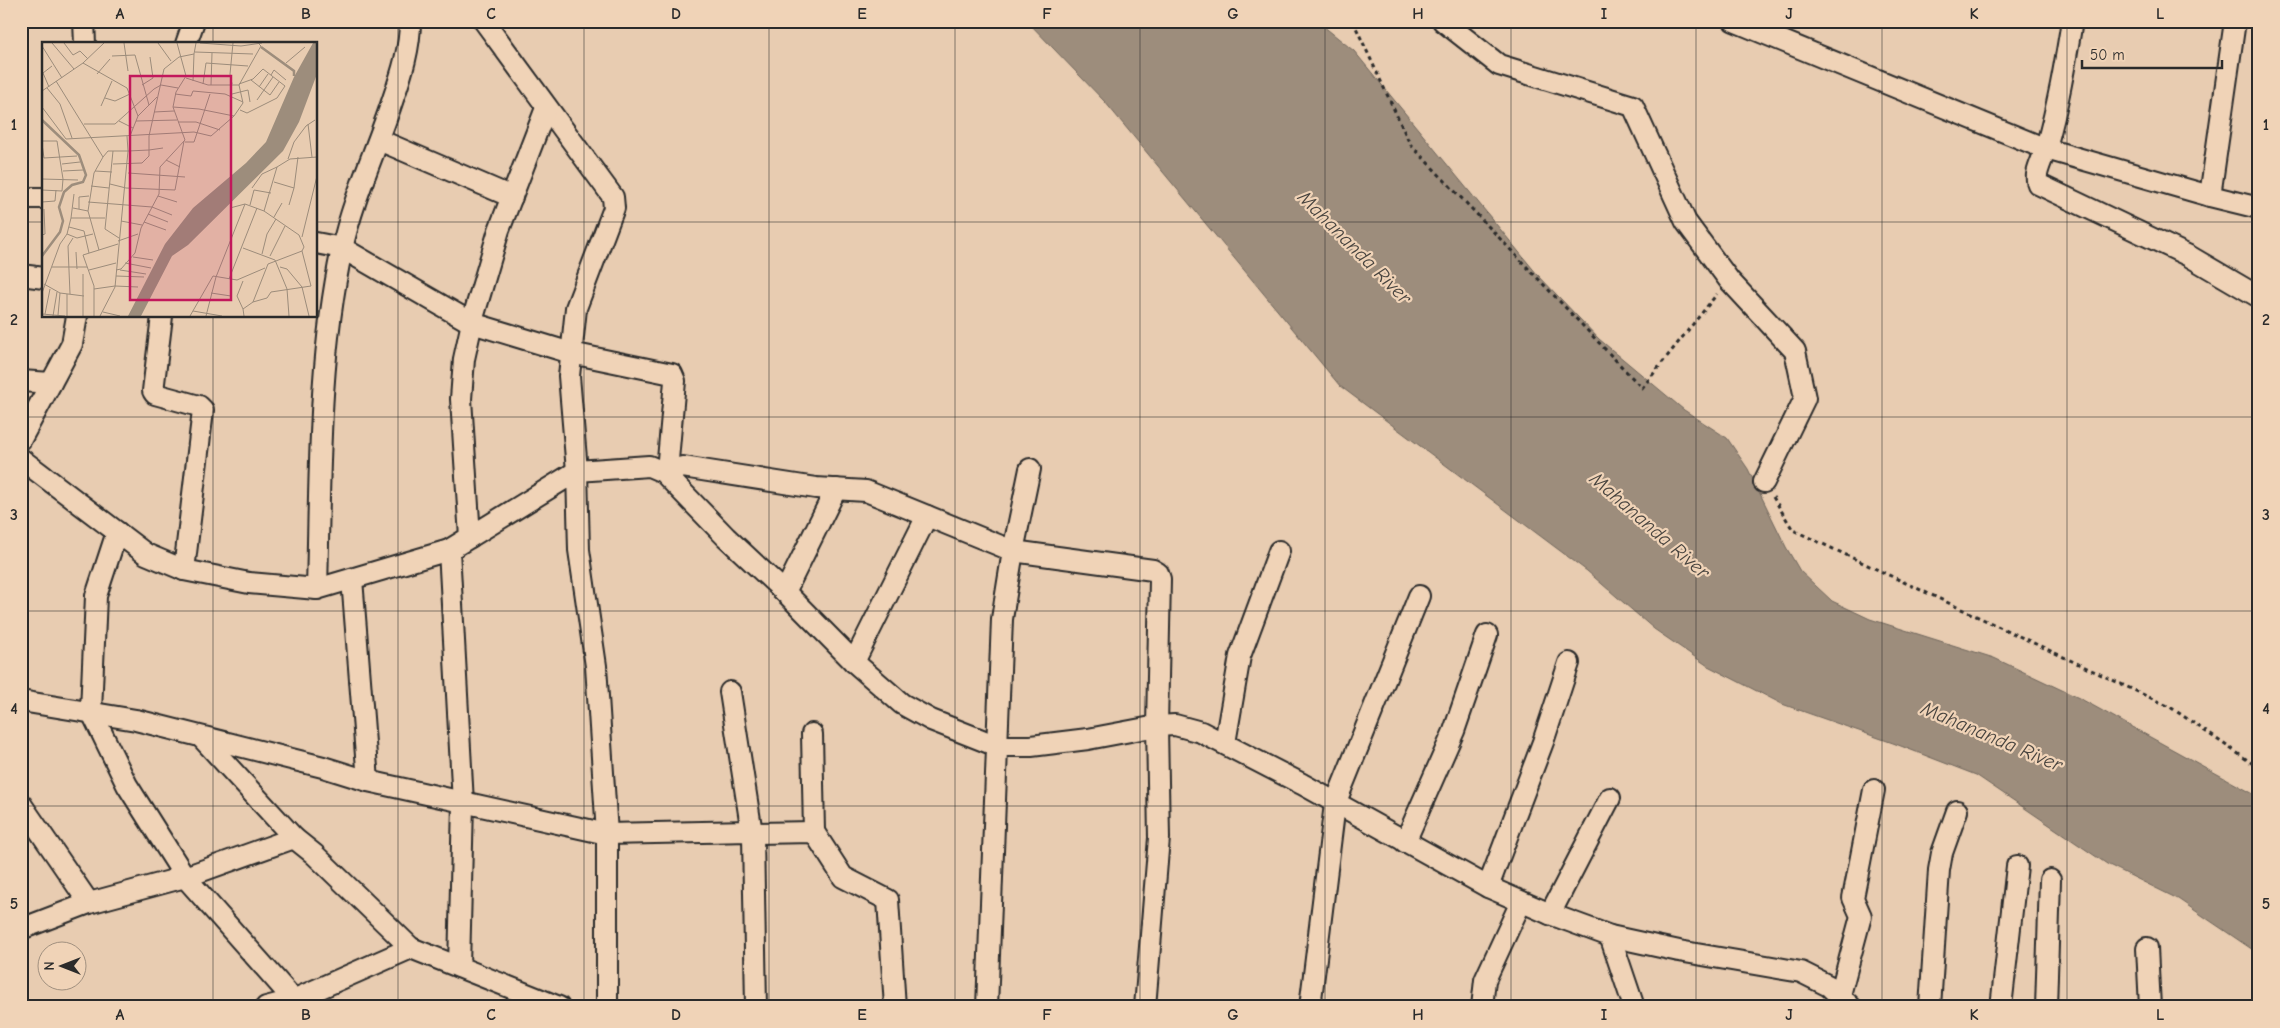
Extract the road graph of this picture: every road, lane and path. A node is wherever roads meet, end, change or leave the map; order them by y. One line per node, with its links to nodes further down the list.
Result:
1 (84, 21): 10 (street)
2 (194, 21): 11 (street)
3 (410, 21): 13 (street)
4 (484, 21): 12 (street)
5 (1353, 21): 24 (path)
6 (1443, 21): 24 (street)
7 (1734, 21): 14 (street)
8 (2072, 21): 14 (street)
9 (2235, 21): 15 (street)
10 (85, 42)
11 (187, 42)
12 (546, 108): 16 (street); 29 (street)
13 (380, 140): 16 (street); 21 (street)
14 (2046, 149): 15 (street); 25 (street)
15 (2210, 196): 19 (street)
16 (512, 197): 28 (street)
17 (21, 198): 18 (street)
18 (42, 198)
19 (2259, 208)
20 (318, 243): 21 (street)
21 (342, 248): 28 (street); 47 (street)
22 (21, 276): 23 (street)
23 (42, 278)
24 (1729, 280): 37 (street)
25 (2259, 297)
26 (77, 318): 31 (street)
27 (162, 318): 45 (street)
28 (472, 323): 29 (street); 41 (street)
29 (571, 354): 35 (street); 36 (street)
30 (21, 381): 31 (street)
31 (51, 383): 32 (street)
32 (21, 439)
33 (21, 459): 40 (street)
34 (1030, 469): 43 (street)
35 (577, 471): 36 (street); 41 (street); 71 (street)
36 (665, 472): 38 (street); 48 (street)
37 (1764, 482): 61 (path)
38 (836, 489): 39 (street); 48 (street)
39 (927, 516): 43 (street); 51 (street)
40 (117, 532): 45 (street); 55 (street)
41 (470, 537): 42 (street)
42 (449, 550): 46 (street); 65 (street)
43 (1013, 551): 56 (street); 60 (street)
44 (1279, 551): 59 (street)
45 (184, 570): 47 (street)
46 (352, 578): 47 (street); 62 (street)
47 (317, 588)
48 (785, 592): 51 (street)
49 (1419, 596): 67 (street)
50 (1487, 635): 73 (street)
51 (854, 662): 60 (street)
52 (1569, 663): 77 (street)
53 (730, 692): 69 (street)
54 (21, 701): 55 (street)
55 (91, 711): 58 (street); 75 (street)
56 (1157, 726): 59 (street); 60 (street); 95 (street)
57 (812, 734): 70 (street)
58 (202, 738): 62 (street); 72 (street)
59 (1225, 743): 67 (street)
60 (997, 746): 94 (street)
61 (2259, 768)
62 (368, 781): 65 (street)
63 (1874, 790): 87 (street)
64 (1610, 798): 80 (street)
65 (463, 803): 71 (street); 85 (street)
66 (21, 804): 79 (street)
67 (1335, 804): 73 (street); 96 (street)
68 (1957, 811): 99 (street)
69 (752, 832): 70 (street); 71 (street); 92 (street)
70 (814, 832): 93 (street)
71 (607, 834): 91 (street)
72 (294, 838): 75 (street); 83 (street)
73 (1405, 842): 77 (street)
74 (2017, 866): 100 (street)
75 (185, 877): 79 (street); 88 (street)
76 (2050, 880): 101 (street)
77 (1488, 887): 78 (street)
78 (1521, 902): 80 (street); 97 (street)
79 (89, 904): 81 (street)
80 (1550, 914): 82 (street)
81 (21, 929)
82 (1610, 936): 87 (street); 98 (street)
83 (410, 948): 85 (street); 88 (street)
84 (2148, 948): 102 (street)
85 (459, 967): 86 (street)
86 (524, 1000): 90 (street)
87 (1845, 1001)
88 (297, 1004): 89 (street)
89 (266, 1007)
90 (559, 1007)
91 (607, 1007)
92 (756, 1007)
93 (895, 1007)
94 (986, 1007)
95 (1146, 1007)
96 (1310, 1007)
97 (1482, 1007)
98 (1634, 1007)
99 (1930, 1007)
100 (2000, 1007)
101 (2046, 1007)
102 (2150, 1007)

